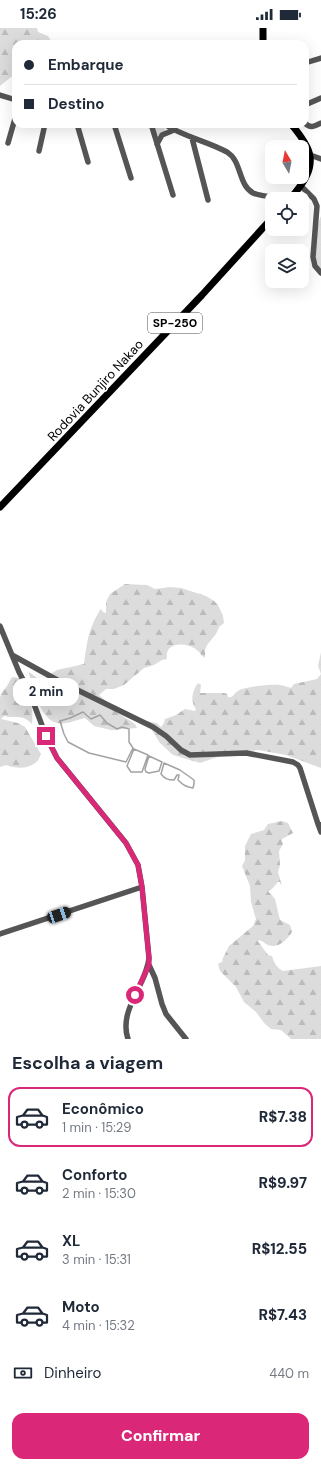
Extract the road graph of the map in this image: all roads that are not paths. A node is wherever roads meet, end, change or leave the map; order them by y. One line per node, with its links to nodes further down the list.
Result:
1 (263, 28): 2 (main road)
2 (263, 40)
3 (321, 58): 4 (street)
4 (309, 62)
5 (0, 94): 6 (street)
6 (12, 98)
7 (321, 98): 8 (street)
8 (309, 103)
9 (321, 123): 10 (street)
10 (309, 127)
11 (12, 128): 20 (street)
12 (44, 128): 22 (street)
13 (78, 128): 24 (street)
14 (115, 128): 25 (street)
15 (152, 128): 21 (street)
16 (171, 128): 18 (street)
17 (294, 128): 23 (main road)
18 (174, 130): 19 (street); 21 (street)
19 (192, 138): 29 (street); 30 (street)
20 (8, 143)
21 (157, 144): 28 (street)
22 (39, 152)
23 (317, 156): 26 (main road)
24 (88, 162)
25 (131, 178)
26 (301, 186): 27 (main road); 31 (street)
27 (296, 192)
28 (172, 195)
29 (265, 195)
30 (208, 200)
31 (318, 202): 33 (street)
32 (265, 226): 34 (main road, Rodovia Bunjiro Nakao / SP-250)
33 (321, 273)
34 (0, 507)
35 (0, 626): 36 (street)
36 (12, 654): 37 (street); 39 (street)
37 (320, 824): 38 (street)
38 (321, 832)
39 (142, 887): 40 (street); 41 (street)
40 (0, 934)
41 (149, 965): 42 (street); 43 (street)
42 (128, 1039)
43 (186, 1039)

